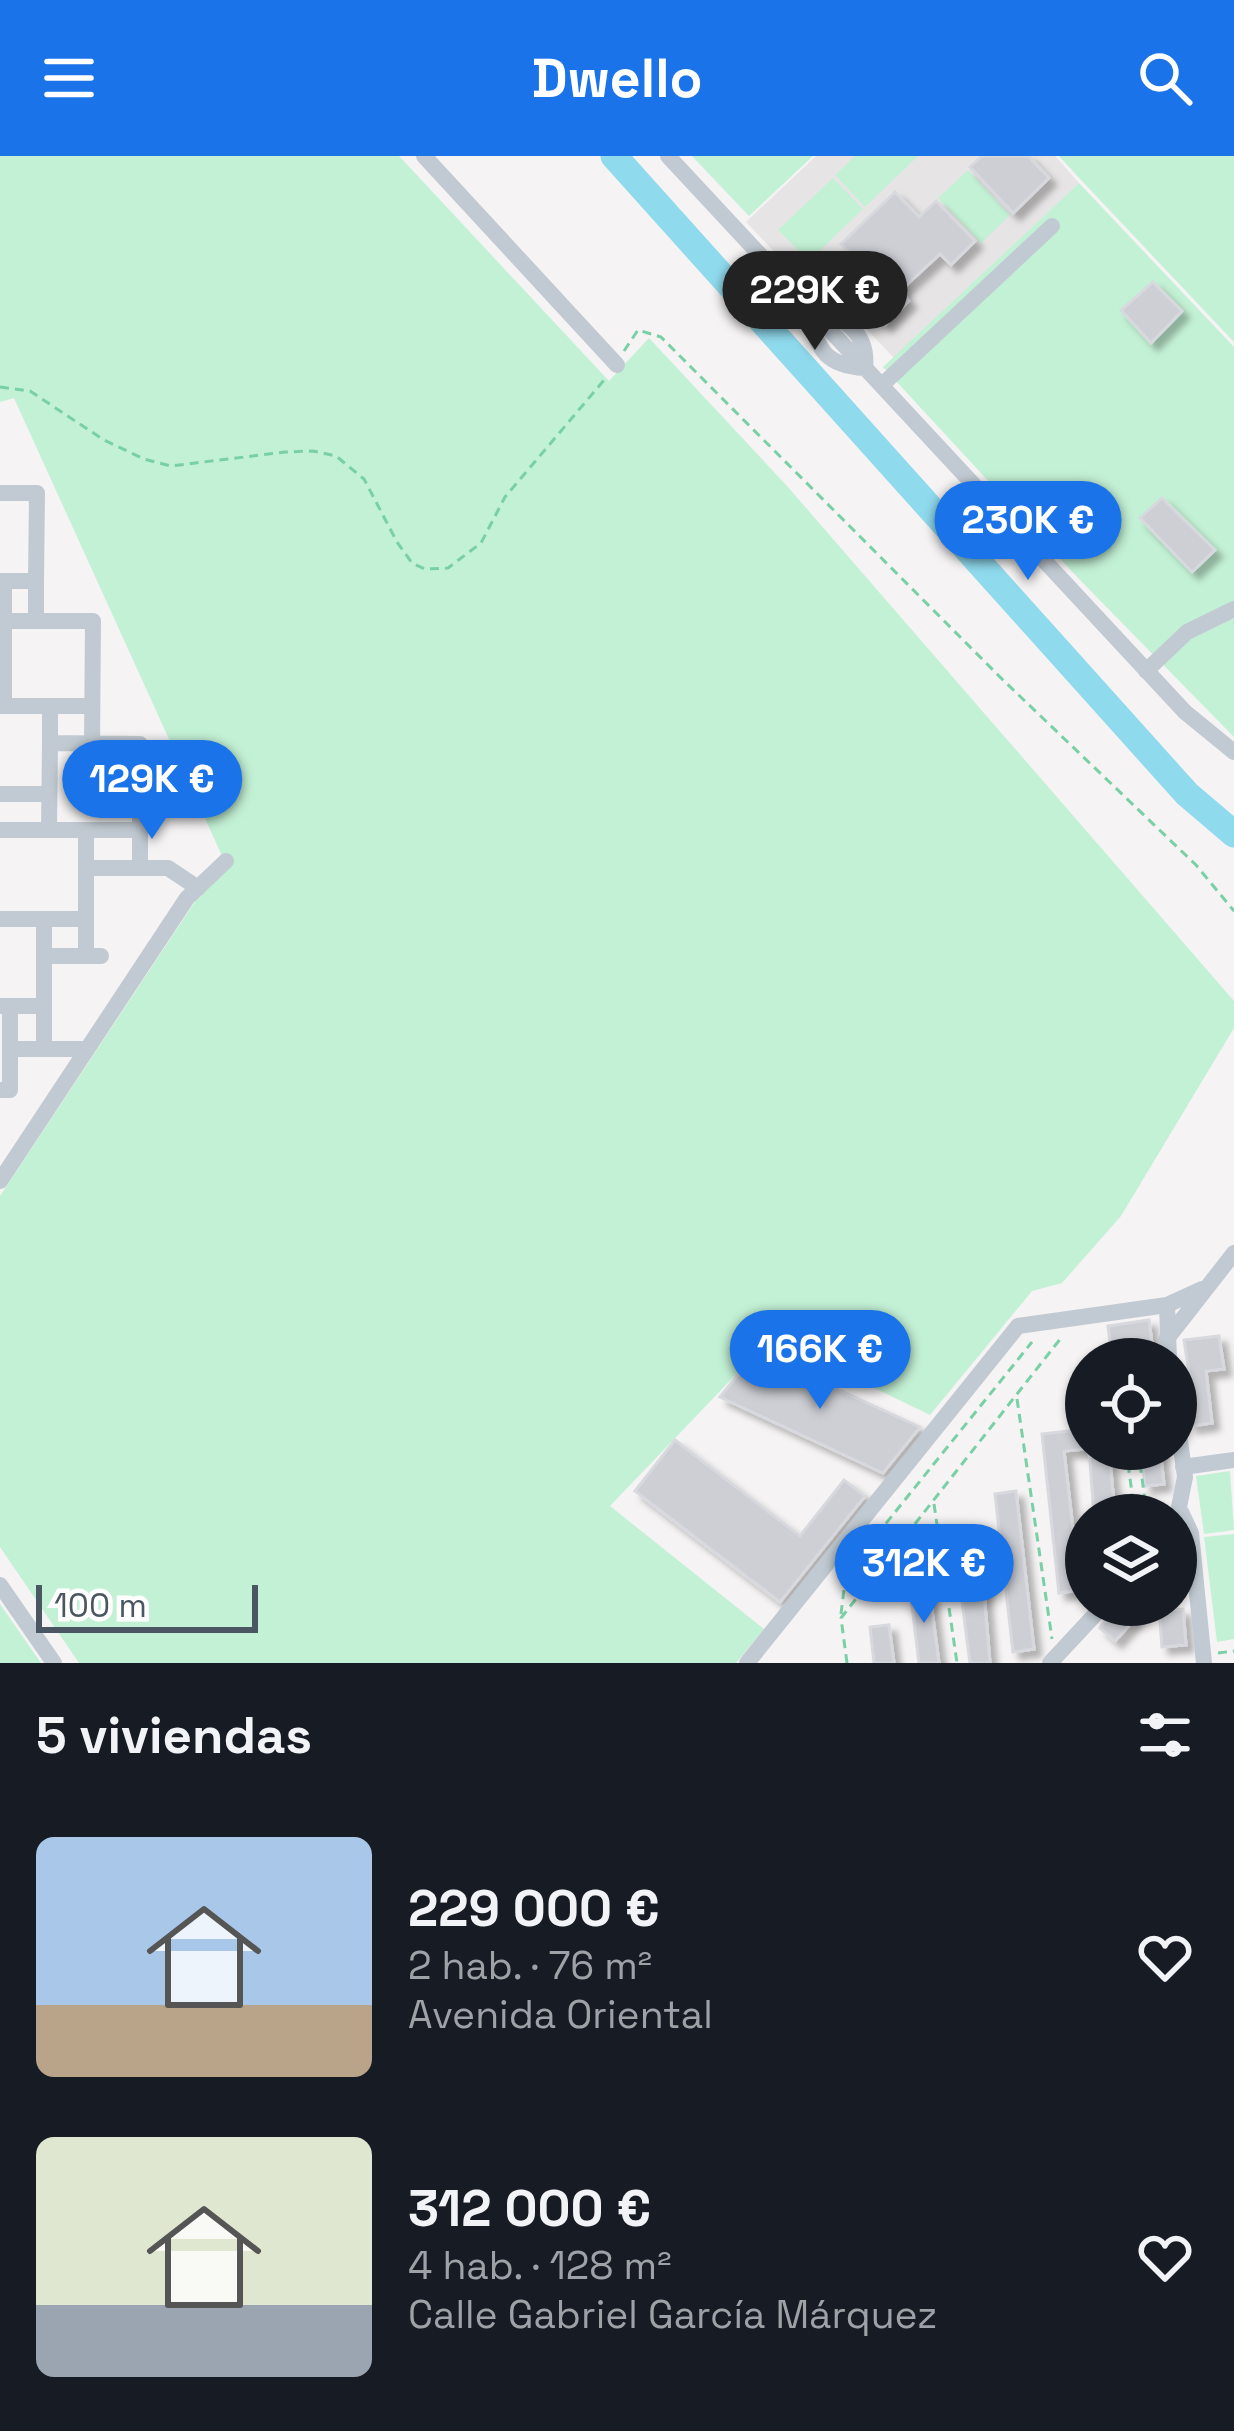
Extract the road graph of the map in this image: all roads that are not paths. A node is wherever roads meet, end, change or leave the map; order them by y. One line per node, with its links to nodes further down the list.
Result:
1 (424, 156): 4 (street)
2 (668, 156): 5 (street)
3 (1052, 226): 5 (street)
4 (617, 364)
5 (882, 385): 13 (street)
6 (0, 494): 8 (street)
7 (2, 581): 8 (street); 11 (street)
8 (37, 581): 10 (street)
9 (1234, 609): 13 (street)
10 (36, 620): 11 (street); 16 (street)
11 (4, 621): 12 (street)
12 (2, 669): 14 (street)
13 (1146, 671): 19 (street)
14 (2, 706): 15 (street)
15 (50, 706): 16 (street); 17 (street)
16 (92, 706): 18 (street)
17 (50, 743): 18 (street); 21 (street)
18 (92, 743): 25 (street)
19 (1234, 752)
20 (0, 794): 21 (street)
21 (50, 794): 23 (street)
22 (0, 830): 23 (street)
23 (49, 830): 24 (street)
24 (86, 830): 25 (street); 27 (street)
25 (140, 830): 28 (street)
26 (226, 861): 29 (street)
27 (86, 868): 28 (street); 32 (street)
28 (140, 868): 29 (street)
29 (197, 888): 38 (street)
30 (44, 919): 31 (street); 32 (street); 33 (street)
31 (0, 920)
32 (86, 920): 33 (street)
33 (44, 956): 35 (street)
34 (5, 1006): 35 (street); 36 (street)
35 (44, 1006): 37 (street)
36 (10, 1049): 37 (street); 39 (street)
37 (44, 1049): 38 (street)
38 (86, 1049): 40 (street)
39 (0, 1090)
40 (0, 1181)
41 (1234, 1253): 42 (street)
42 (1202, 1289): 43 (street); 45 (street)
43 (1167, 1305): 44 (street); 53 (street)
44 (1166, 1338)
45 (1167, 1338)
46 (1234, 1460): 47 (street)
47 (1197, 1465)
48 (0, 1585): 52 (street)
49 (1197, 1593): 54 (street)
50 (1084, 1626): 51 (street)
51 (1052, 1661)
52 (54, 1663)
53 (746, 1663)
54 (1204, 1663)

